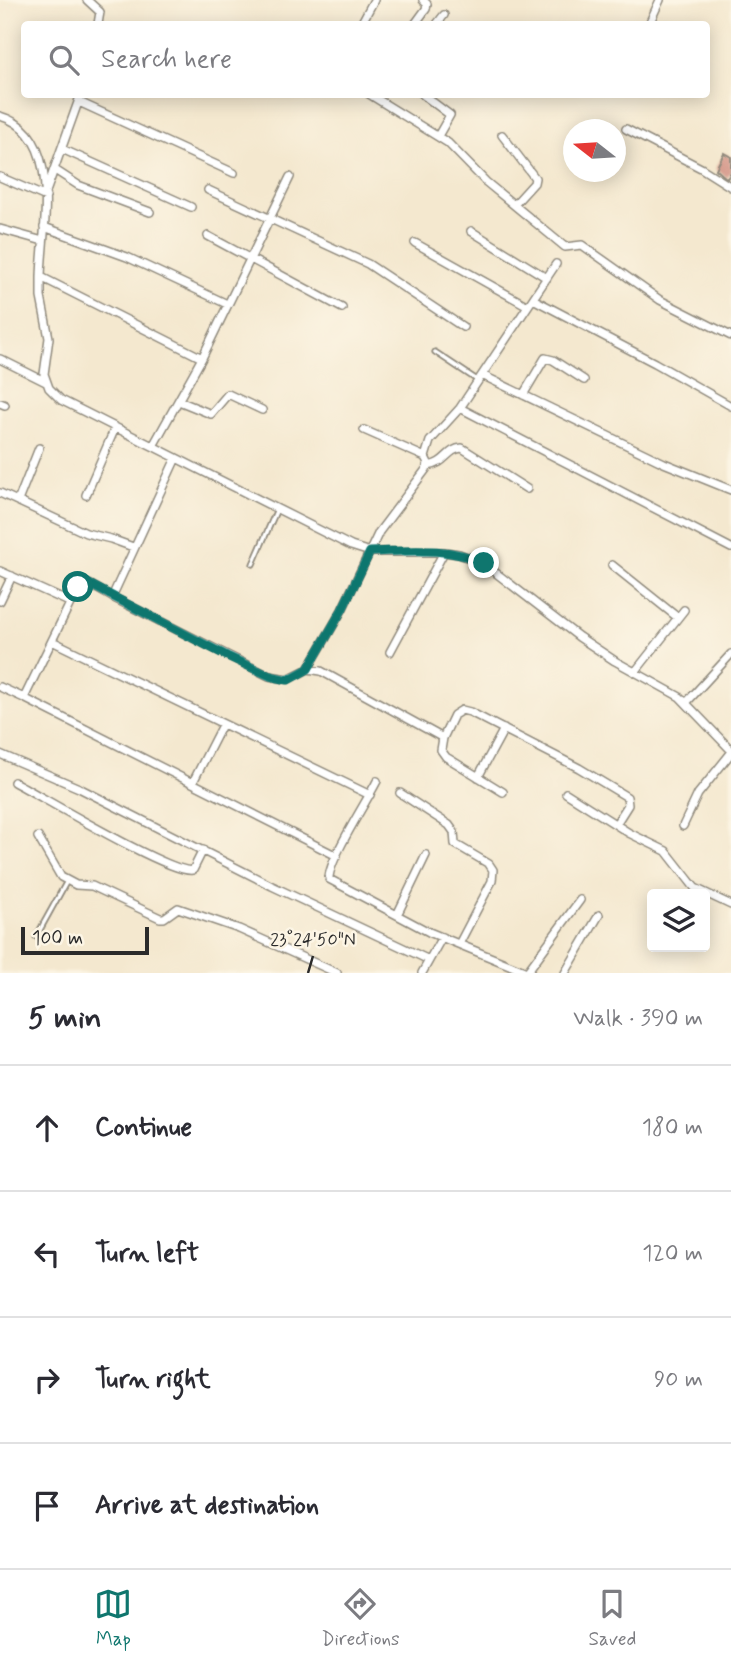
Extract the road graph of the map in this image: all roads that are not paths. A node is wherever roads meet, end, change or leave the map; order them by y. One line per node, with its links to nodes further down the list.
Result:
1 (87, 0): 6 (street)
2 (374, 0): 7 (street)
3 (423, 0): 8 (street)
4 (660, 0): 10 (street)
5 (443, 15): 9 (street)
6 (98, 21)
7 (363, 21)
8 (417, 21)
9 (439, 21)
10 (650, 21)
11 (80, 98): 18 (street); 20 (street)
12 (376, 98): 17 (street)
13 (433, 98): 17 (street)
14 (0, 116): 25 (street)
15 (626, 129): 23 (street)
16 (502, 135): 26 (street)
17 (438, 136): 26 (street)
18 (62, 149): 19 (street); 27 (street)
19 (55, 170): 25 (street); 28 (street)
20 (234, 173)
21 (0, 177): 25 (street)
22 (290, 177): 29 (street)
23 (731, 187)
24 (208, 190): 29 (street)
25 (46, 195): 30 (street)
26 (514, 205): 44 (street)
27 (191, 207)
28 (150, 212)
29 (270, 219): 36 (street); 43 (street)
30 (44, 227): 34 (street); 41 (street)
31 (0, 229): 34 (street)
32 (471, 231): 39 (street)
33 (208, 236): 36 (street)
34 (43, 241): 38 (street)
35 (415, 243): 40 (street)
36 (249, 258): 41 (street); 42 (street)
37 (556, 264): 39 (street)
38 (41, 277): 46 (street); 50 (street)
39 (547, 278): 40 (street)
40 (531, 303): 48 (street); 53 (street)
41 (227, 304): 46 (street)
42 (342, 308)
43 (463, 327)
44 (731, 336)
45 (435, 352): 48 (lane)
46 (202, 358): 52 (street)
47 (1, 363): 50 (street)
48 (480, 378): 51 (street); 54 (street)
49 (584, 380): 51 (street)
50 (46, 382): 56 (street)
51 (523, 395): 64 (street)
52 (179, 401): 55 (street); 58 (street)
53 (731, 406)
54 (460, 408): 60 (street); 70 (street)
55 (262, 410)
56 (115, 428): 58 (street); 66 (street)
57 (364, 430): 60 (street)
58 (153, 446): 61 (street)
59 (39, 448): 67 (street)
60 (425, 457): 62 (street)
61 (176, 458): 68 (street); 69 (street)
62 (428, 466): 63 (street); 71 (street)
63 (527, 489)
64 (731, 490)
65 (0, 493): 67 (street)
66 (86, 495)
67 (18, 501): 69 (street)
68 (277, 509): 71 (street); 73 (lane)
69 (133, 547): 77 (street)
70 (731, 548)
71 (370, 552): 72 (street); 85 (street)
72 (444, 552): 83 (street); 86 (street)
73 (253, 564)
74 (612, 565): 81 (street)
75 (0, 571): 76 (street)
76 (12, 576): 78 (street); 79 (street)
77 (112, 597): 79 (street); 85 (street)
78 (0, 601)
79 (69, 602): 82 (street)
80 (684, 610): 81 (street)
81 (677, 617): 86 (street)
82 (52, 640): 88 (street); 90 (street)
83 (390, 652)
84 (731, 654): 89 (street)
85 (308, 669): 92 (street)
86 (635, 672): 89 (street)
87 (0, 687): 88 (street)
88 (24, 698): 98 (street)
89 (685, 703): 93 (street)
90 (222, 725): 98 (street); 102 (street)
91 (504, 729): 92 (street); 95 (street); 103 (street)
92 (443, 738): 95 (street)
93 (731, 752): 104 (street)
94 (0, 754): 106 (street)
95 (478, 776): 99 (street)
96 (377, 781): 102 (street)
97 (14, 782): 106 (street)
98 (192, 782): 108 (street)
99 (503, 792)
100 (400, 793): 116 (street)
101 (566, 793): 103 (street)
102 (370, 795): 108 (street)
103 (616, 824): 111 (street)
104 (683, 826)
105 (38, 837): 109 (street)
106 (203, 850): 117 (street)
107 (426, 855): 112 (street)
108 (337, 856): 112 (street)
109 (67, 881): 114 (lane); 119 (street)
110 (580, 900): 118 (street)
111 (731, 905)
112 (397, 915): 115 (street)
113 (599, 915): 121 (street)
114 (36, 937)
115 (442, 937): 116 (street); 117 (street)
116 (459, 944): 118 (street)
117 (429, 960): 120 (street)
118 (528, 972)
119 (337, 973)
120 (422, 973)
121 (565, 973)

